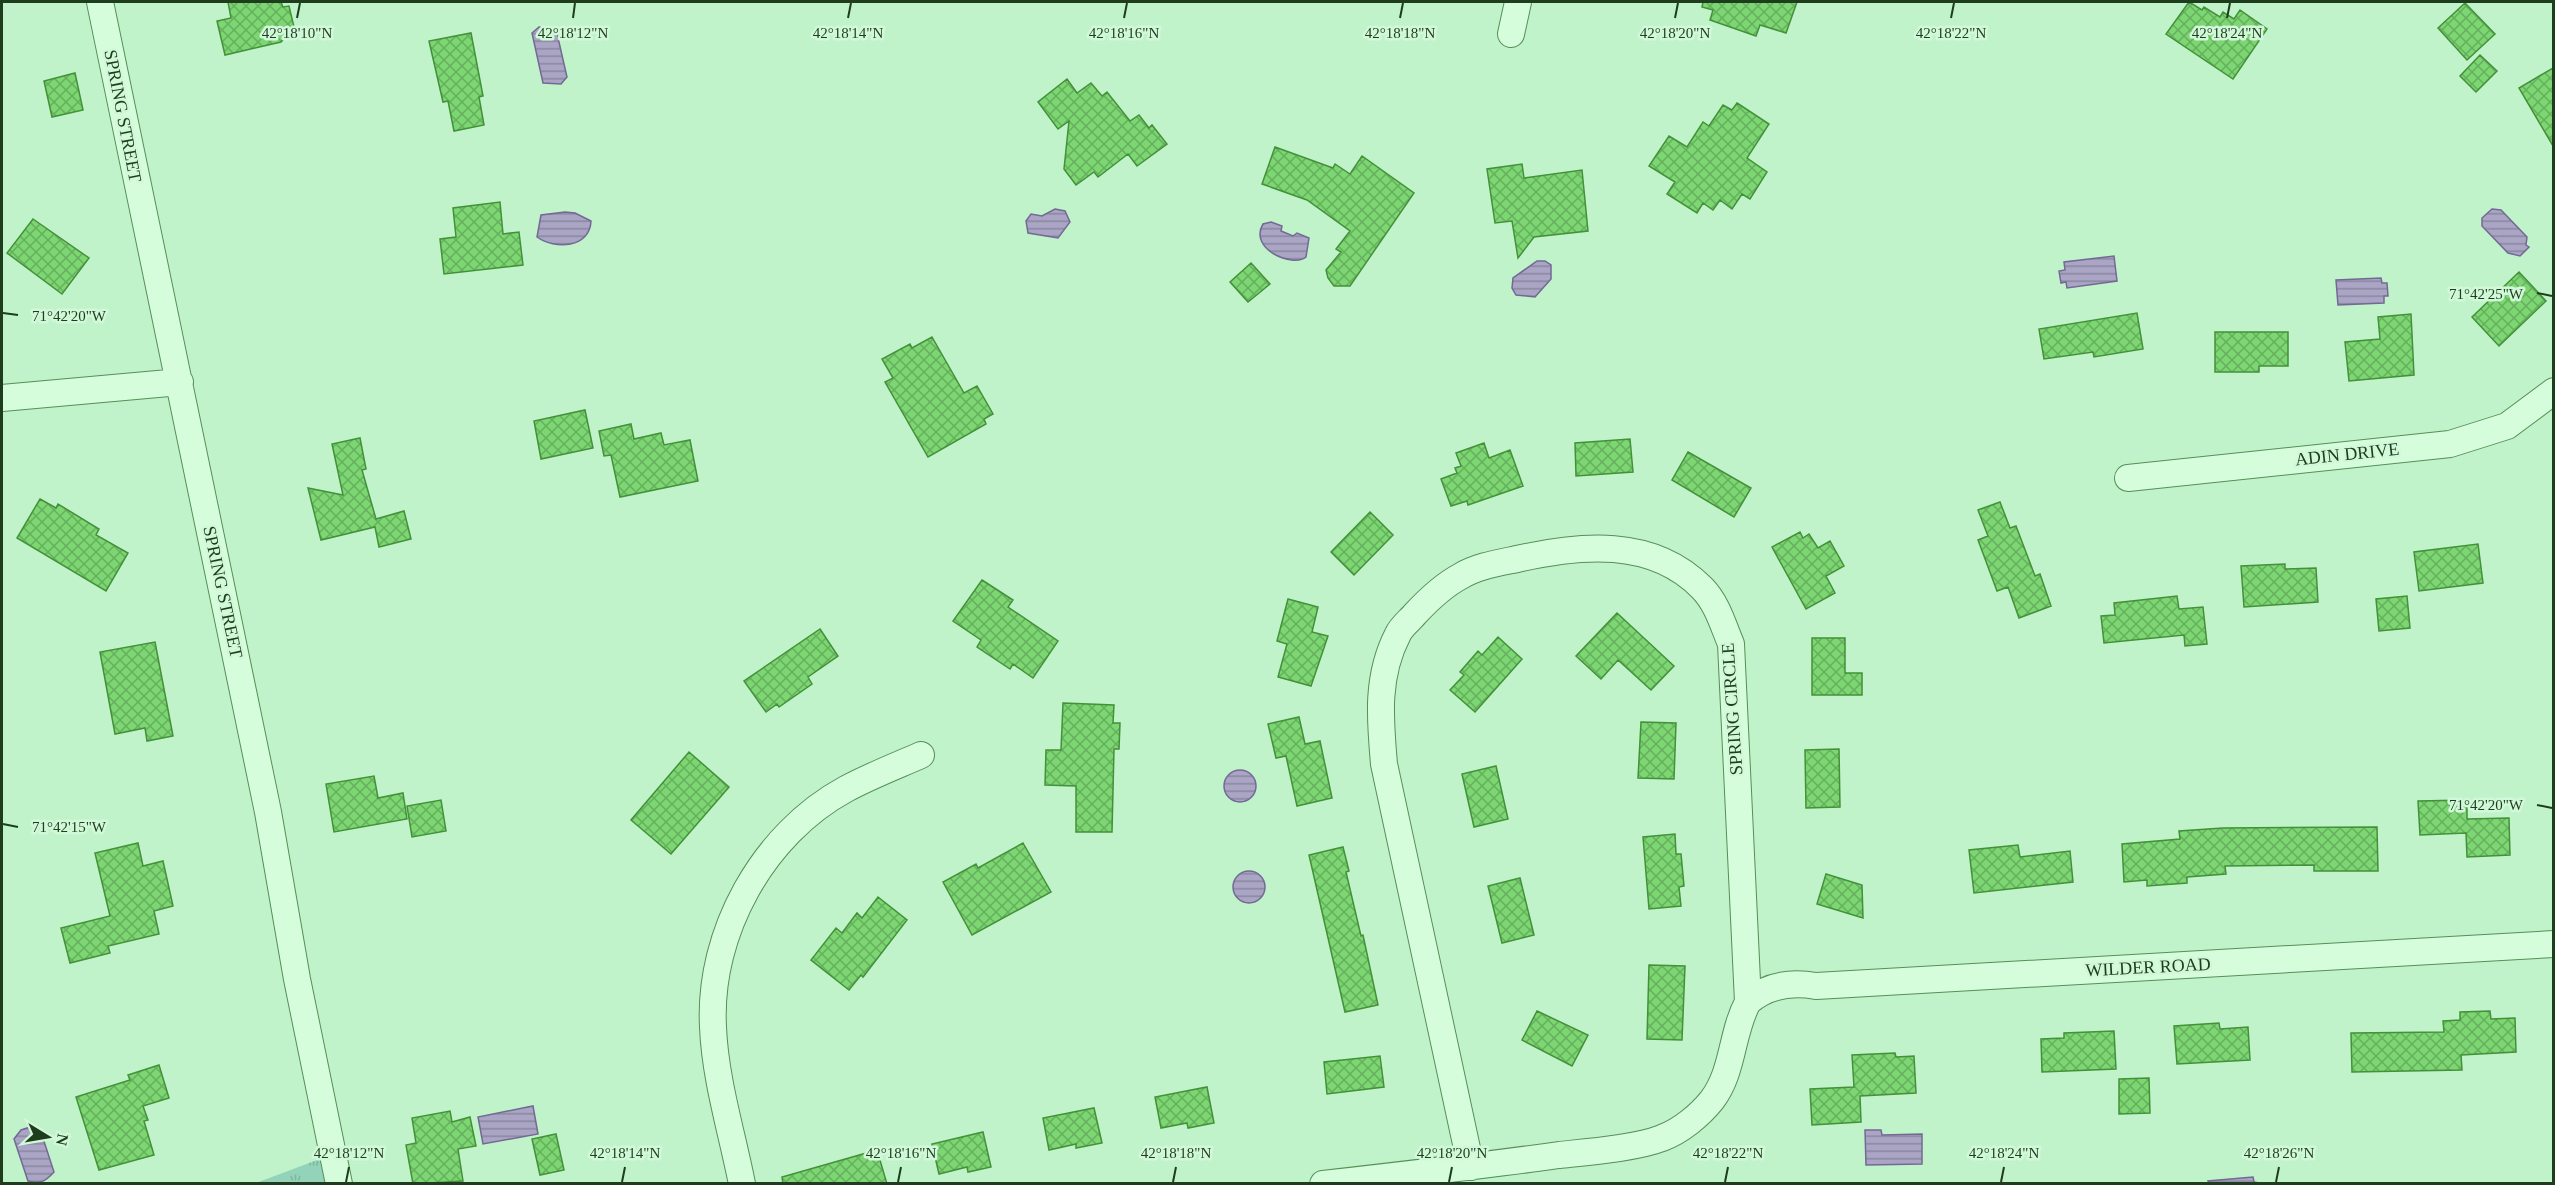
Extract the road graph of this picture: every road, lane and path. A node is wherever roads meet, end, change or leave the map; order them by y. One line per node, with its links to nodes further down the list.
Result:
1 (100, 2): 4 (street, SPRING STREET)
2 (1518, 2): 3 (street)
3 (1511, 34)
4 (180, 382): 6 (street); 12 (street, SPRING STREET)
5 (2553, 391): 7 (street, ADIN DRIVE)
6 (2, 398)
7 (2128, 478)
8 (921, 755): 13 (street)
9 (2553, 944): 10 (street, WILDER ROAD)
10 (1748, 1002): 11 (street, SPRING CIRCLE); 11 (street, SPRING CIRCLE)
11 (1471, 1167): 14 (street)
12 (339, 1184)
13 (742, 1184)
14 (1323, 1184)

